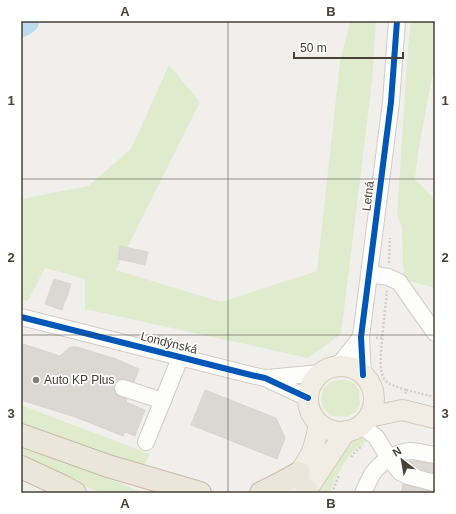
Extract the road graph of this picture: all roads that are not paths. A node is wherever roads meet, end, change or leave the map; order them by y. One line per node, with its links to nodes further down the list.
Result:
1 (397, 21): 2 (street, Letná)
2 (369, 274): 4 (street); 5 (street, Letná)
3 (21, 317): 6 (street, Londýnská)
4 (435, 333)
5 (361, 337): 7 (street); 9 (street, Letná)
6 (180, 358): 8 (street, Londýnská); 12 (street)
7 (329, 369): 8 (street, Londýnská); 9 (main road, Londýnská); 11 (main road)
8 (265, 378): 11 (street, Londýnská)
9 (368, 382): 13 (main road, Londýnská); 16 (main road)
10 (123, 388): 12 (street)
11 (308, 398): 15 (main road)
12 (163, 401): 18 (street)
13 (402, 410): 14 (main road); 16 (main road)
14 (435, 418)
15 (319, 424): 16 (main road); 24 (main road)
16 (359, 424): 20 (street); 24 (main road)
17 (21, 435): 21 (highway)
18 (146, 442)
19 (435, 455): 20 (street)
20 (390, 458): 23 (street); 30 (street)
21 (108, 466): 26 (highway); 27 (highway)
22 (21, 467): 25 (highway)
23 (435, 483)
24 (305, 487): 28 (highway); 29 (main road)
25 (75, 493)
26 (162, 493)
27 (200, 493)
28 (261, 493)
29 (283, 493)
30 (363, 493)

